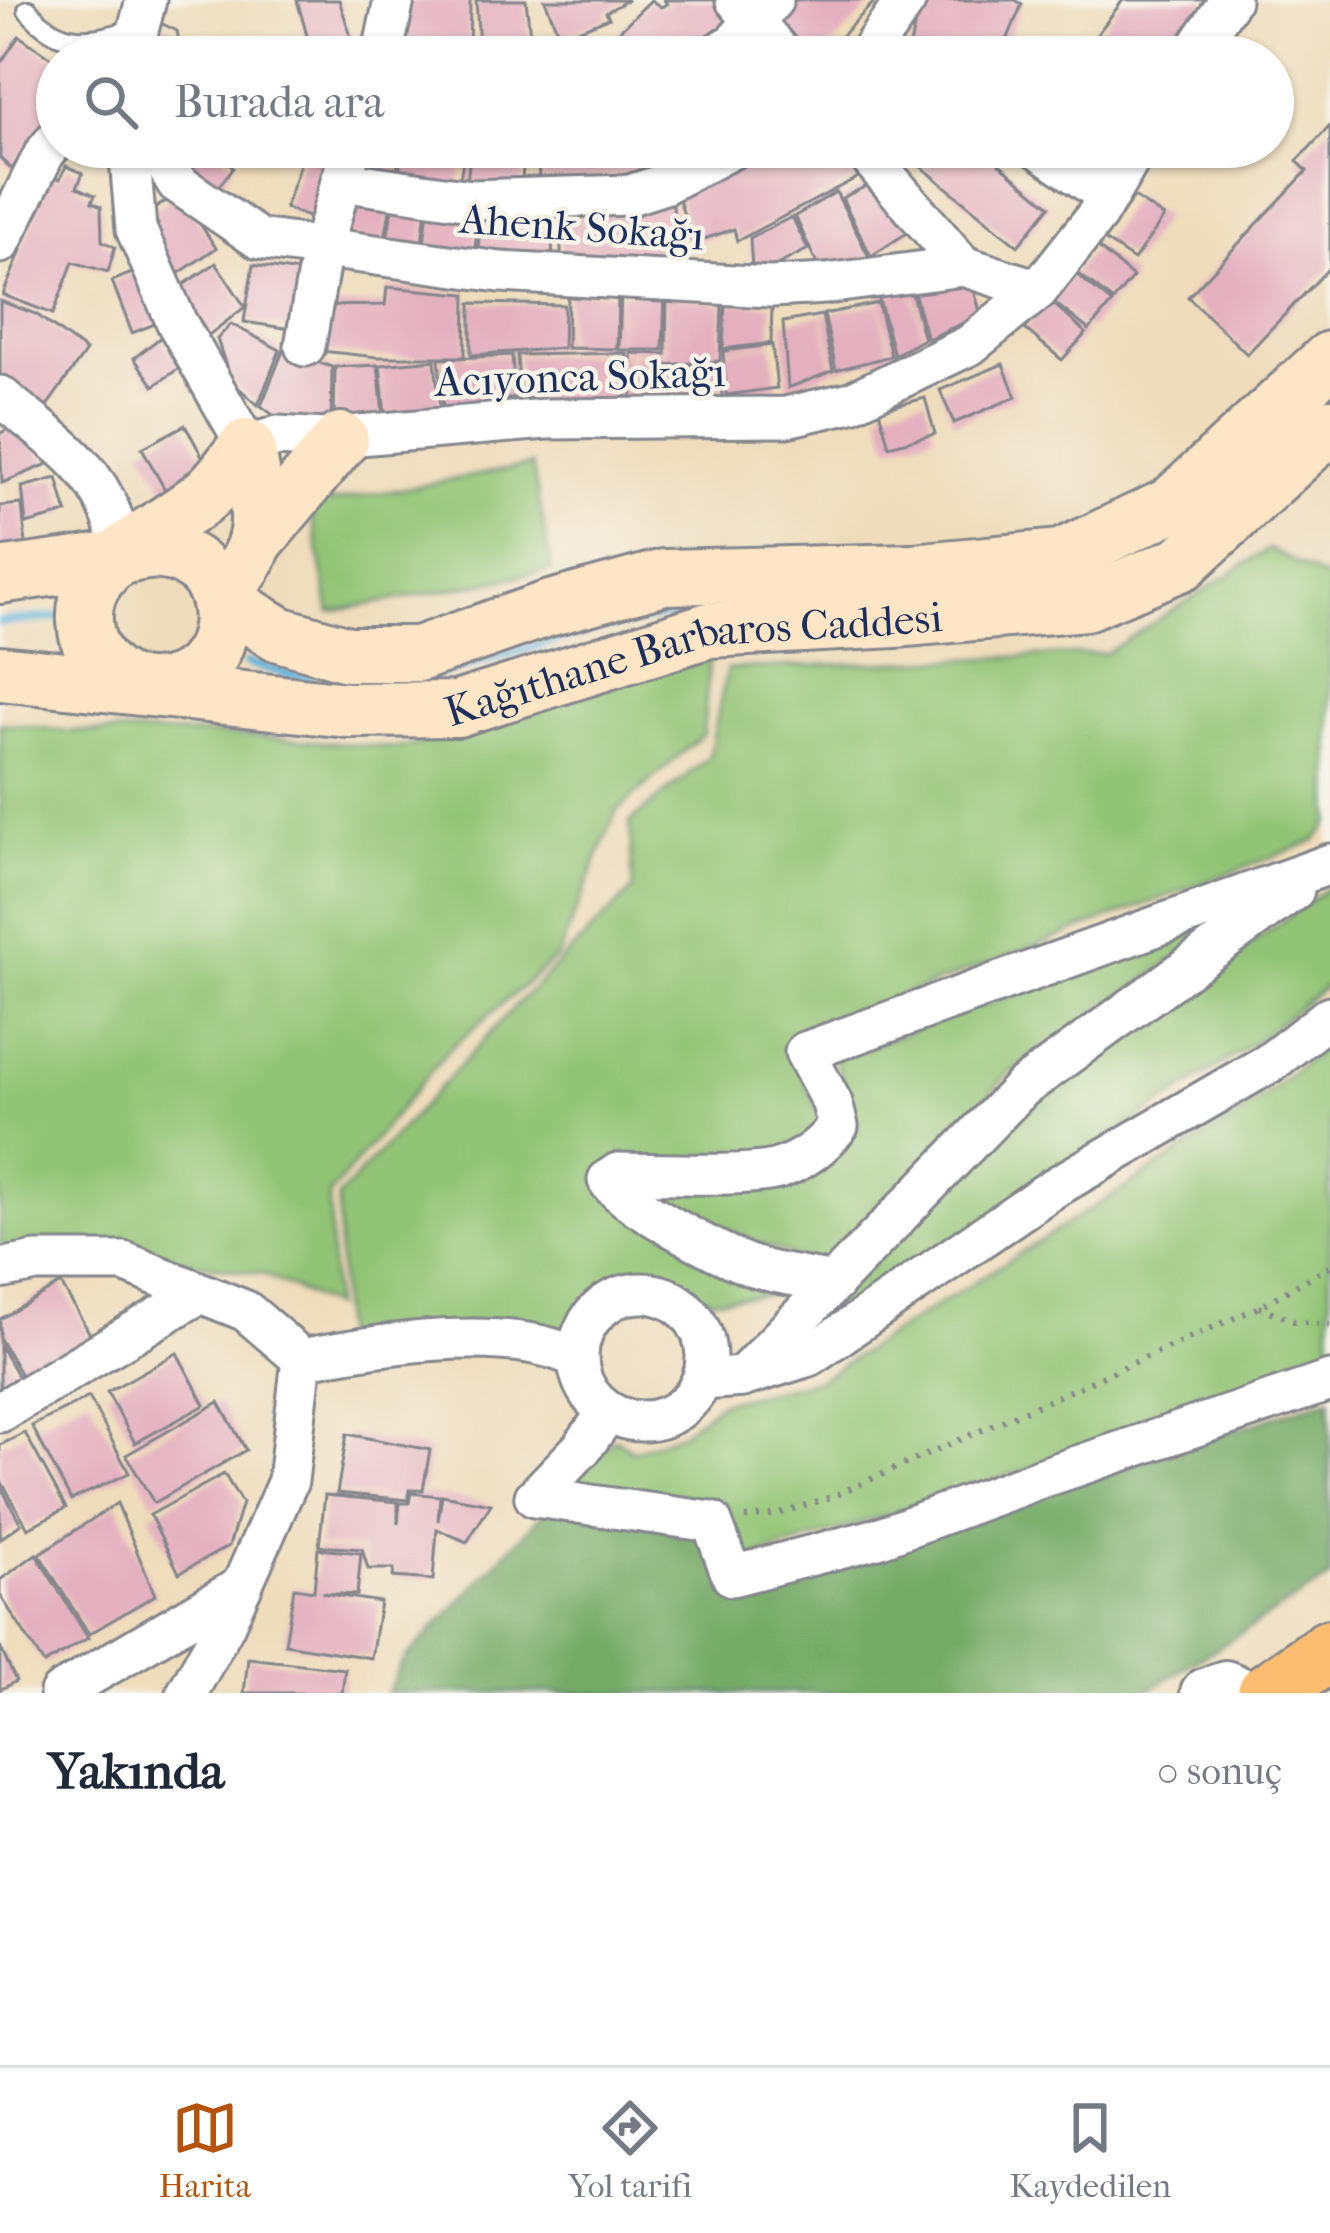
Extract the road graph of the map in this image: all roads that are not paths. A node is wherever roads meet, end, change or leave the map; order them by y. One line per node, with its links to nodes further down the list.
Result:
1 (906, 0): 10 (street)
2 (1230, 0): 11 (street)
3 (391, 2): 7 (street)
4 (754, 7): 8 (street); 9 (street)
5 (28, 10): 6 (lane)
6 (57, 36)
7 (385, 36)
8 (738, 36)
9 (771, 36)
10 (892, 36)
11 (1205, 36)
12 (36, 162): 21 (street)
13 (131, 168): 32 (street)
14 (168, 168): 24 (street, Ahenk Sokağı)
15 (345, 168): 24 (street)
16 (360, 168): 17 (street)
17 (695, 168)
18 (879, 168): 25 (street)
19 (1067, 168): 22 (street)
20 (1125, 168): 22 (street, Acıyonca Sokağı)
21 (13, 185): 23 (street)
22 (1108, 196): 26 (street, Acıyonca Sokağı)
23 (0, 243)
24 (322, 248): 25 (street, Ahenk Sokağı); 27 (street)
25 (963, 266): 26 (street, Ahenk Sokağı)
26 (1038, 290): 31 (street, Acıyonca Sokağı)
27 (305, 346)
28 (1330, 358): 36 (main road, Kağıthane Barbaros Caddesi)
29 (0, 396): 34 (street)
30 (1330, 426): 38 (main road, Kağıthane Barbaros Caddesi)
31 (340, 440): 32 (street, Acıyonca Sokağı); 33 (main road)
32 (247, 446): 33 (main road); 34 (main road)
33 (258, 539): 36 (main road)
34 (121, 558): 35 (main road); 36 (main road); 38 (main road)
35 (0, 576)
36 (218, 597): 38 (main road)
37 (0, 673): 38 (main road, Kağıthane Barbaros Caddesi)
38 (143, 687)
39 (1330, 864): 42 (street); 42 (street)
40 (1330, 1016): 46 (street)
41 (0, 1269): 43 (street)
42 (834, 1283): 46 (street)
43 (198, 1294): 45 (street); 49 (street)
44 (578, 1358): 45 (street); 47 (street); 50 (street)
45 (302, 1359): 51 (street)
46 (742, 1377): 47 (street)
47 (703, 1380): 50 (street)
48 (1330, 1381): 50 (street)
49 (0, 1412)
50 (608, 1412)
51 (242, 1586): 53 (street); 54 (street)
52 (1330, 1650): 57 (main road)
53 (60, 1693)
54 (187, 1693)
55 (1205, 1693): 56 (street)
56 (1244, 1693)
57 (1268, 1693)

